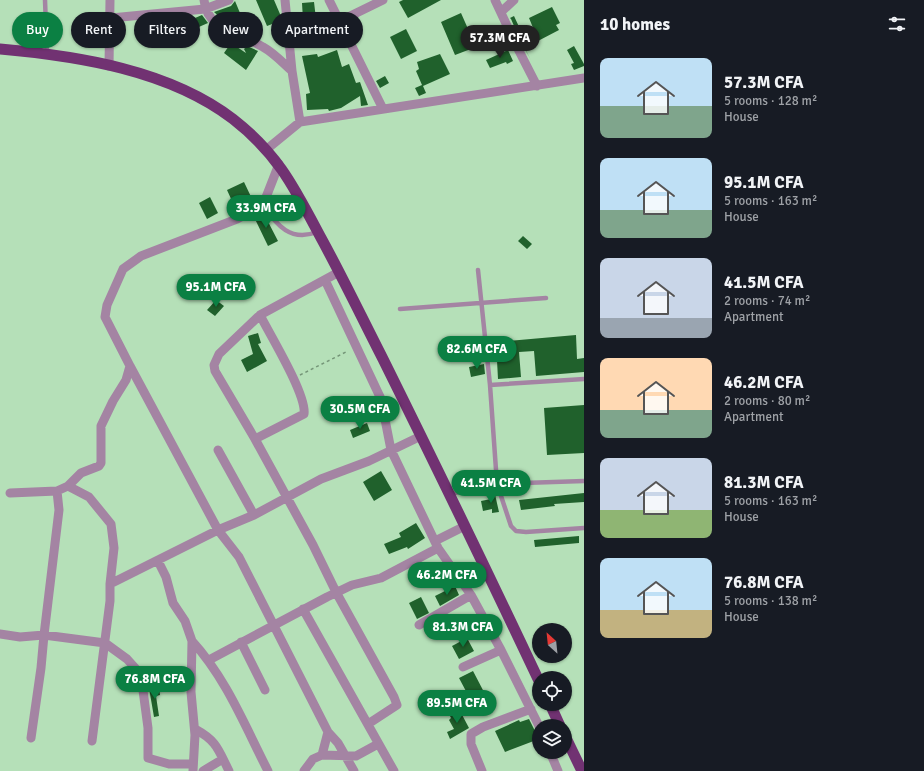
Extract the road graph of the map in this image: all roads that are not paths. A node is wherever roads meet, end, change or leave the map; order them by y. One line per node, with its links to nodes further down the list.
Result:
1 (45, 0): 18 (lane)
2 (110, 0): 10 (street)
3 (229, 0): 9 (street)
4 (285, 0): 20 (street)
5 (329, 0): 11 (street)
6 (383, 0): 12 (street)
7 (495, 0): 13 (street)
8 (514, 0): 13 (street)
9 (205, 5): 14 (street); 20 (street)
10 (111, 12)
11 (335, 12)
12 (358, 12)
13 (501, 12): 22 (street)
14 (126, 16)
15 (109, 48): 19 (street)
16 (353, 48): 23 (street)
17 (0, 49): 18 (highway)
18 (47, 53): 19 (highway)
19 (108, 66): 25 (highway)
20 (292, 70): 24 (street)
21 (584, 78): 22 (street)
22 (537, 86): 23 (street)
23 (383, 109): 24 (street)
24 (300, 122): 25 (street)
25 (267, 149): 26 (highway)
26 (279, 164): 27 (street); 28 (highway)
27 (263, 205): 28 (lane); 36 (street)
28 (318, 232): 30 (highway)
29 (478, 270): 33 (lane)
30 (339, 272): 31 (street); 39 (highway)
31 (325, 280): 35 (street); 42 (street)
32 (546, 298): 33 (lane)
33 (481, 303): 34 (lane); 38 (lane)
34 (400, 309)
35 (260, 315): 40 (street); 40 (street)
36 (130, 366): 45 (street); 53 (street)
37 (584, 378): 38 (lane)
38 (490, 385): 44 (lane)
39 (421, 436): 42 (street); 48 (highway)
40 (255, 439): 49 (street)
41 (218, 450): 50 (street)
42 (391, 450): 49 (street); 54 (street)
43 (584, 481): 44 (lane)
44 (497, 484): 48 (lane); 52 (lane)
45 (68, 486): 46 (street); 56 (street)
46 (57, 491): 47 (street); 63 (street)
47 (10, 493)
48 (450, 494): 51 (highway)
49 (286, 496): 50 (street); 57 (street)
50 (254, 515): 53 (street)
51 (465, 526): 54 (street); 70 (highway)
52 (584, 528)
53 (218, 530): 55 (street); 60 (street)
54 (437, 544): 57 (street); 58 (street)
55 (158, 561): 56 (street); 64 (street)
56 (110, 584): 66 (street)
57 (336, 592): 59 (street); 76 (street)
58 (471, 595): 61 (street); 67 (street)
59 (303, 609): 60 (street); 76 (street)
60 (273, 624): 65 (street); 78 (street)
61 (419, 625)
62 (0, 634): 63 (street)
63 (44, 635): 66 (street); 79 (street)
64 (192, 641): 68 (street); 71 (street)
65 (241, 642): 68 (street); 73 (street)
66 (105, 643): 72 (street); 80 (street)
67 (501, 650): 69 (street); 74 (street)
68 (209, 660): 90 (street)
69 (463, 667)
70 (534, 671)
71 (191, 682): 72 (street); 77 (street)
72 (142, 683): 87 (street)
73 (265, 690)
74 (531, 709): 75 (street); 94 (street)
75 (536, 719)
76 (368, 724): 81 (street)
77 (194, 729): 85 (street); 87 (street)
78 (328, 732): 83 (street); 84 (street)
79 (31, 738)
80 (92, 741)
81 (378, 744): 84 (street); 93 (street)
82 (572, 750): 96 (highway)
83 (322, 755): 84 (street); 91 (street)
84 (347, 757): 92 (street)
85 (223, 759): 88 (street); 89 (street)
86 (553, 759): 95 (street)
87 (193, 768)
88 (203, 771)
89 (229, 771)
90 (268, 771)
91 (304, 771)
92 (354, 771)
93 (394, 771)
94 (482, 771)
95 (558, 771)
96 (582, 771)

